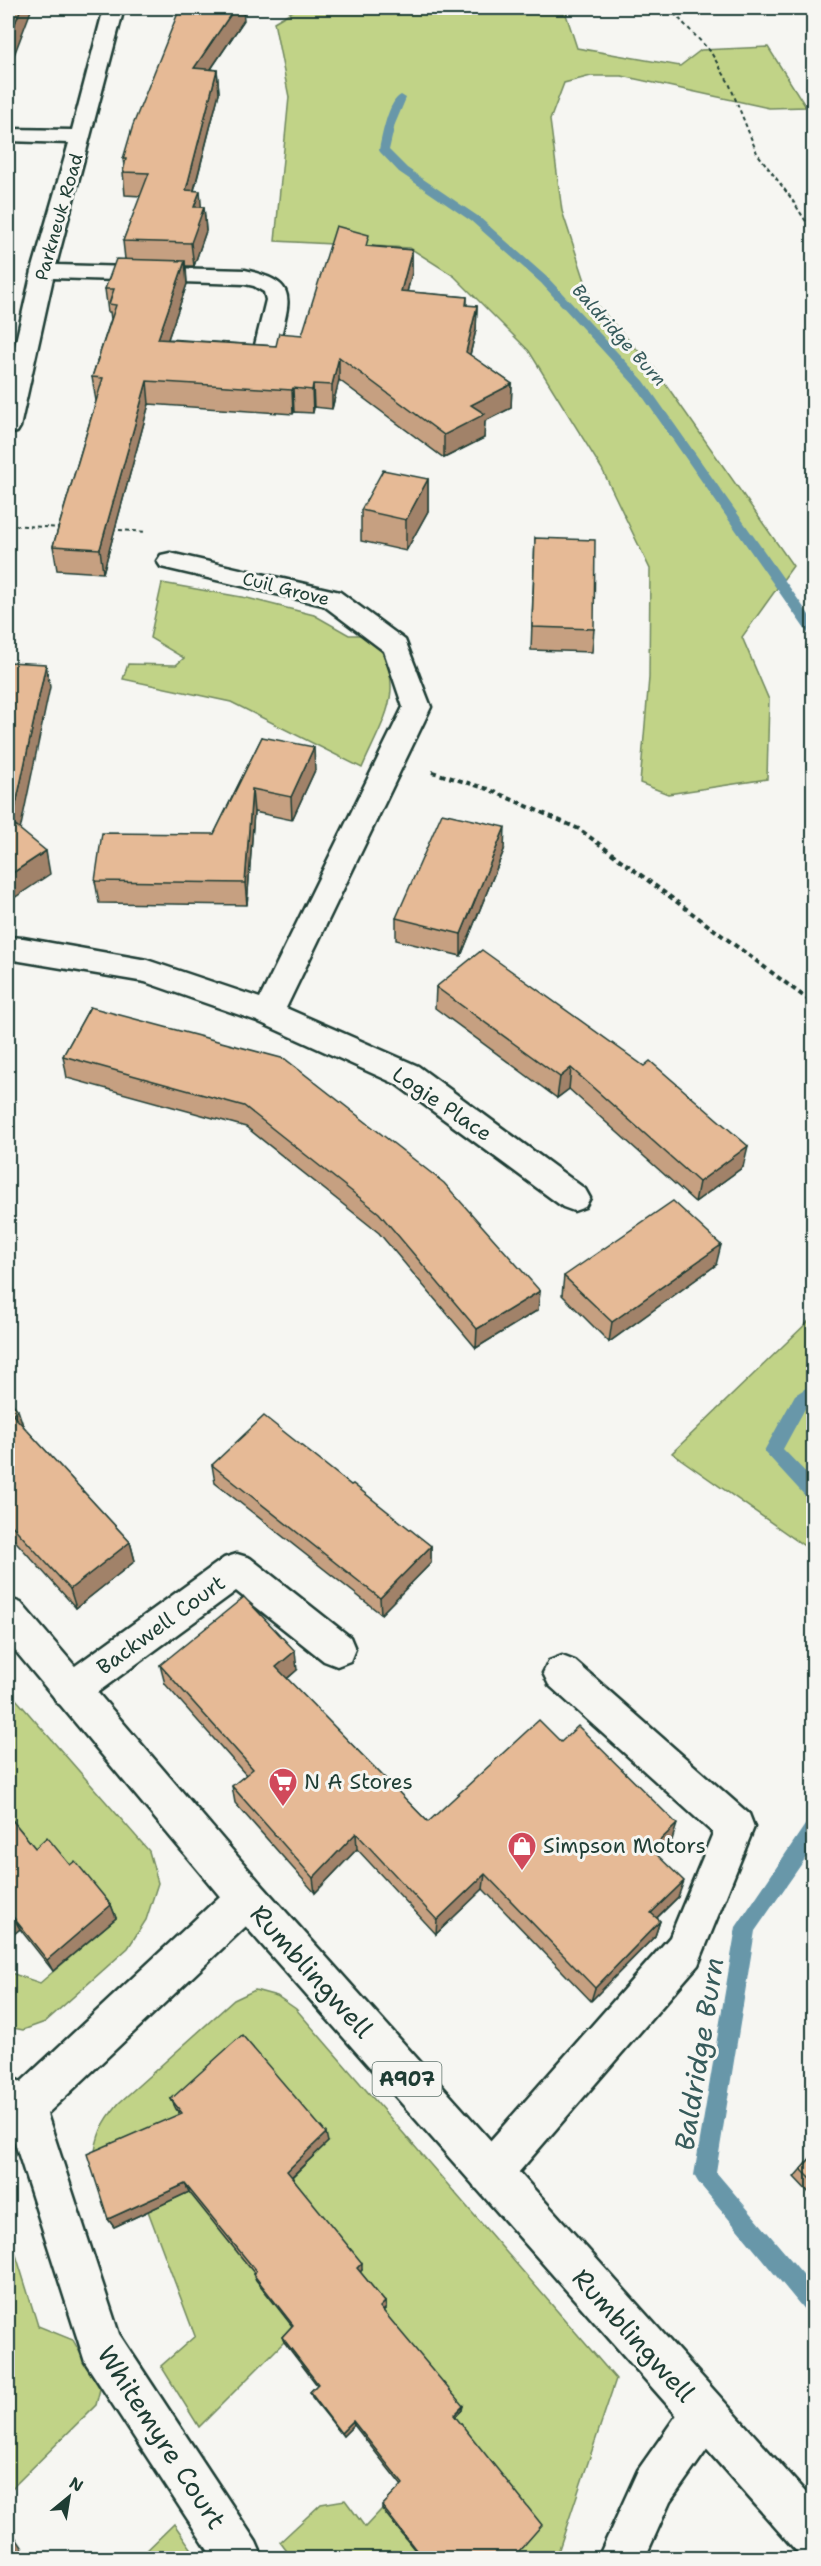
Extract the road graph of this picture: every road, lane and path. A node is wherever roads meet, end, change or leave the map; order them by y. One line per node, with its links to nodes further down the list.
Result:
1 (114, 8): 4 (street, Parkneuk Road)
2 (669, 8): 5 (path)
3 (8, 135): 4 (street)
4 (81, 137): 6 (street, Parkneuk Road)
5 (813, 234)
6 (43, 271): 7 (street); 8 (street, Parkneuk Road)
7 (267, 345)
8 (8, 427)
9 (8, 525): 10 (path)
10 (63, 528)
11 (171, 561): 12 (street, Cuil Grove)
12 (391, 760): 14 (path); 15 (street)
13 (8, 948): 15 (street, Logie Place)
14 (813, 1004)
15 (268, 1012): 16 (street, Logie Place)
16 (574, 1198)
17 (8, 1615): 20 (street, Rumblingwell / A907)
18 (337, 1650): 20 (street, Backwell Court)
19 (562, 1673): 23 (street)
20 (70, 1691): 21 (street, Rumblingwell / A907)
21 (247, 1898): 22 (street, Whitemyre Court); 23 (street, Rumblingwell / A907)
22 (16, 2102): 26 (street, Whitemyre Court)
23 (490, 2173): 24 (street, Rumblingwell / A907)
24 (705, 2415): 25 (street, Rumblingwell / A907); 27 (street)
25 (813, 2537)
26 (240, 2559)
27 (621, 2559)

